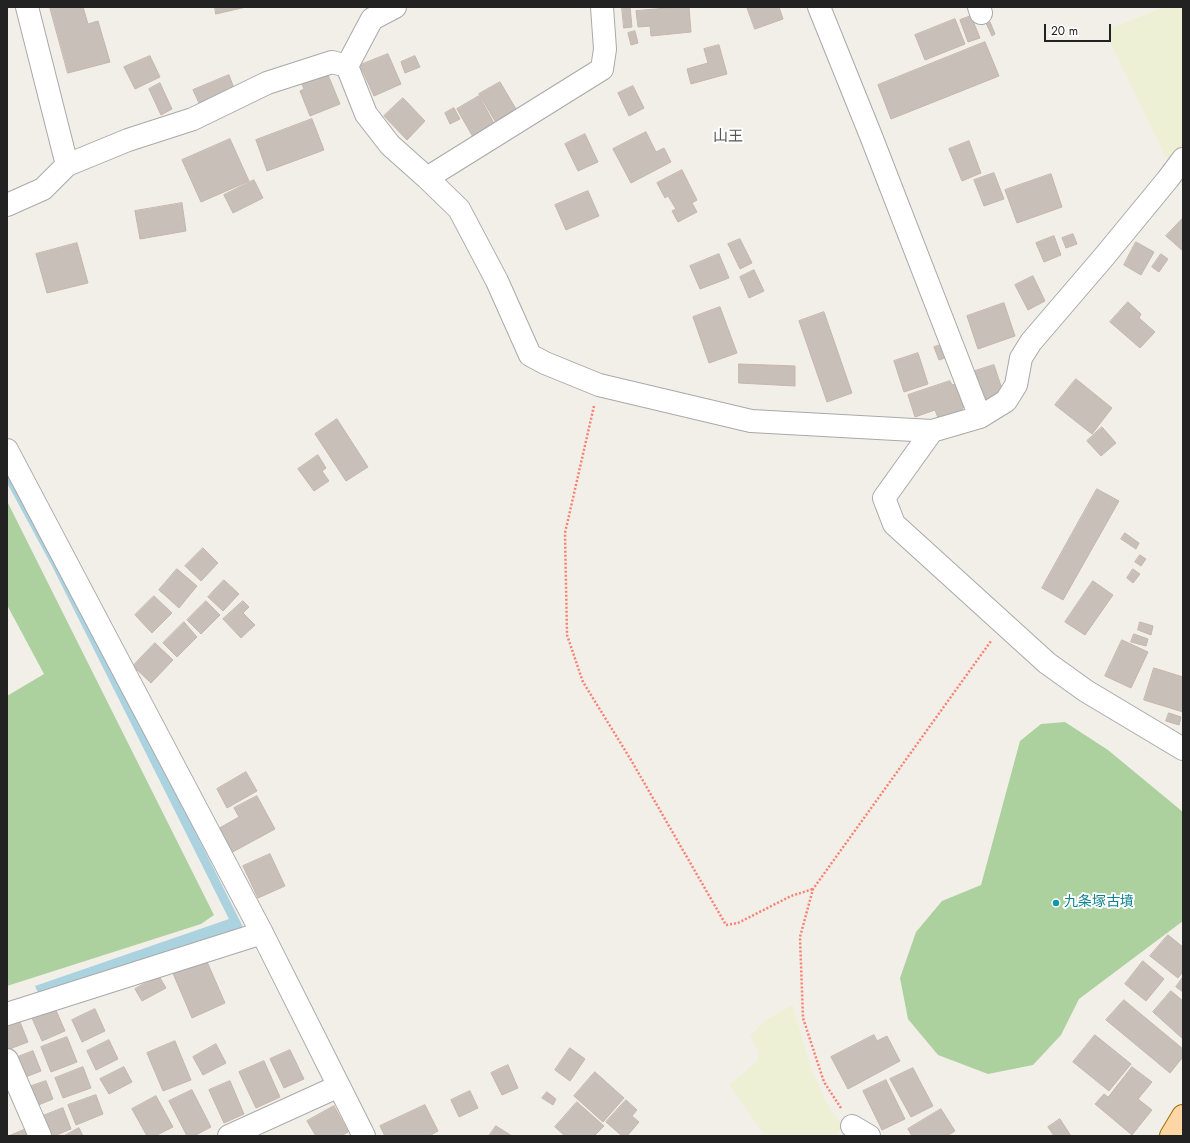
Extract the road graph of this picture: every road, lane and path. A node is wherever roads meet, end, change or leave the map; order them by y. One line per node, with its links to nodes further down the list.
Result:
1 (28, 7): 7 (street)
2 (395, 7): 5 (street)
3 (602, 7): 8 (street)
4 (819, 7): 11 (street)
5 (347, 66): 7 (street); 8 (street)
6 (1183, 159): 11 (street)
7 (67, 165): 9 (street)
8 (427, 178): 10 (street)
9 (7, 205)
10 (599, 384): 12 (street); 16 (path)
11 (980, 417): 12 (street)
12 (932, 431): 14 (street)
13 (7, 450): 17 (street)
14 (1003, 624): 15 (street); 16 (path)
15 (1183, 749)
16 (813, 889): 22 (path)
17 (262, 933): 18 (street); 20 (street)
18 (7, 1014)
19 (7, 1060): 23 (street)
20 (339, 1086): 24 (street); 25 (street)
21 (1183, 1116): 26 (main road)
22 (860, 1131)
23 (40, 1136)
24 (229, 1136)
25 (364, 1136)
26 (1171, 1136)

